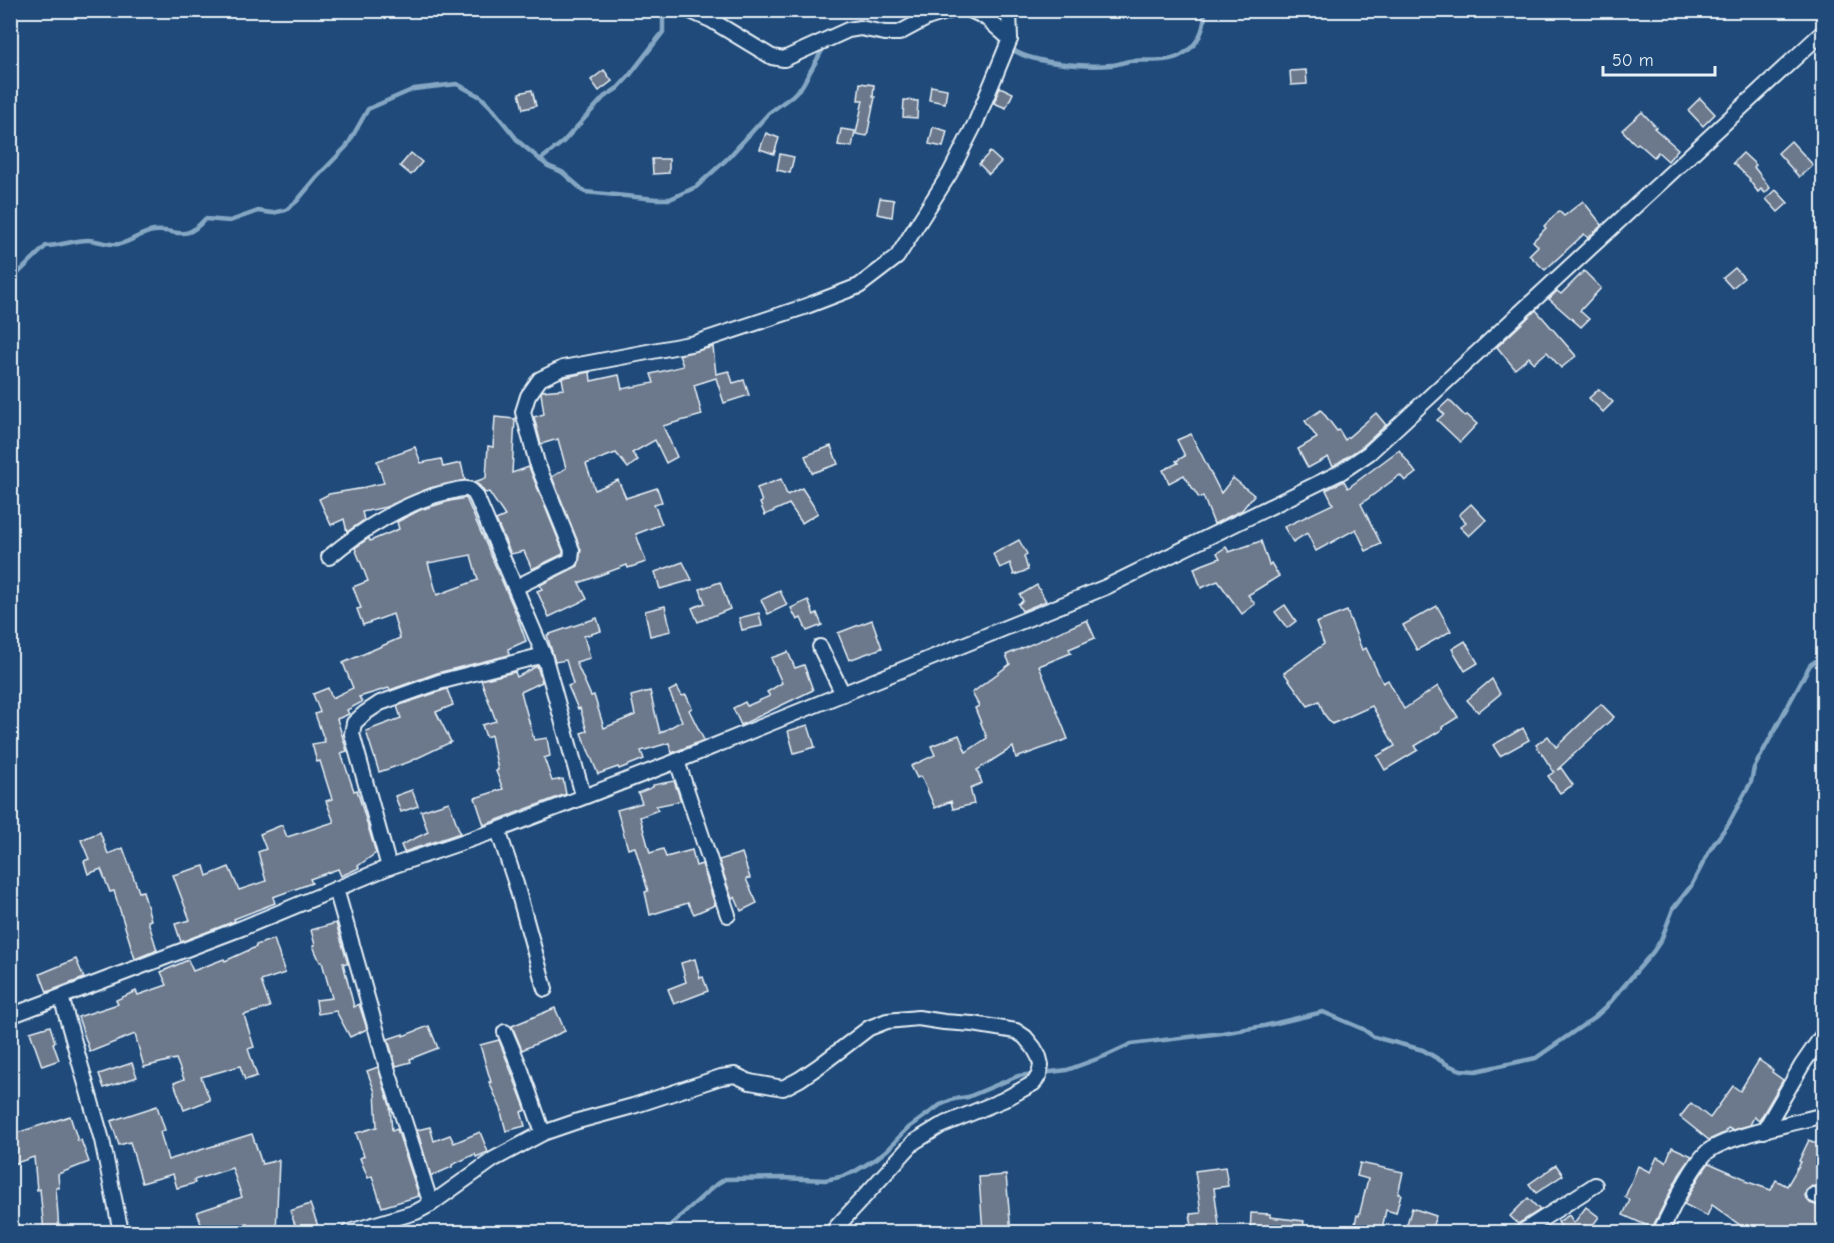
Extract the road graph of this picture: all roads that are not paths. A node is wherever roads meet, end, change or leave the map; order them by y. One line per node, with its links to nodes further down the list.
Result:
1 (688, 10): 2 (street)
2 (952, 10)
3 (970, 10): 6 (street)
4 (1009, 10): 6 (street)
5 (1824, 32): 11 (street)
6 (1010, 39): 8 (street)
7 (328, 557): 8 (street)
8 (516, 587): 10 (street)
9 (820, 647): 11 (street)
10 (544, 655): 13 (street); 15 (street)
11 (843, 694): 12 (street)
12 (676, 761): 13 (street); 17 (street)
13 (583, 795): 14 (street)
14 (498, 830): 15 (street); 18 (street)
15 (389, 867): 16 (street)
16 (336, 889): 19 (street); 27 (street)
17 (728, 915)
18 (545, 989)
19 (61, 997): 20 (street); 28 (street)
20 (10, 1016)
21 (505, 1032): 25 (street)
22 (1824, 1033): 24 (street)
23 (1824, 1115): 24 (street)
24 (1764, 1131): 32 (street)
25 (543, 1133): 27 (street); 30 (street)
26 (1595, 1185): 31 (street)
27 (431, 1204): 29 (street)
28 (121, 1233)
29 (349, 1233)
30 (832, 1233)
31 (1522, 1233)
32 (1660, 1233)

